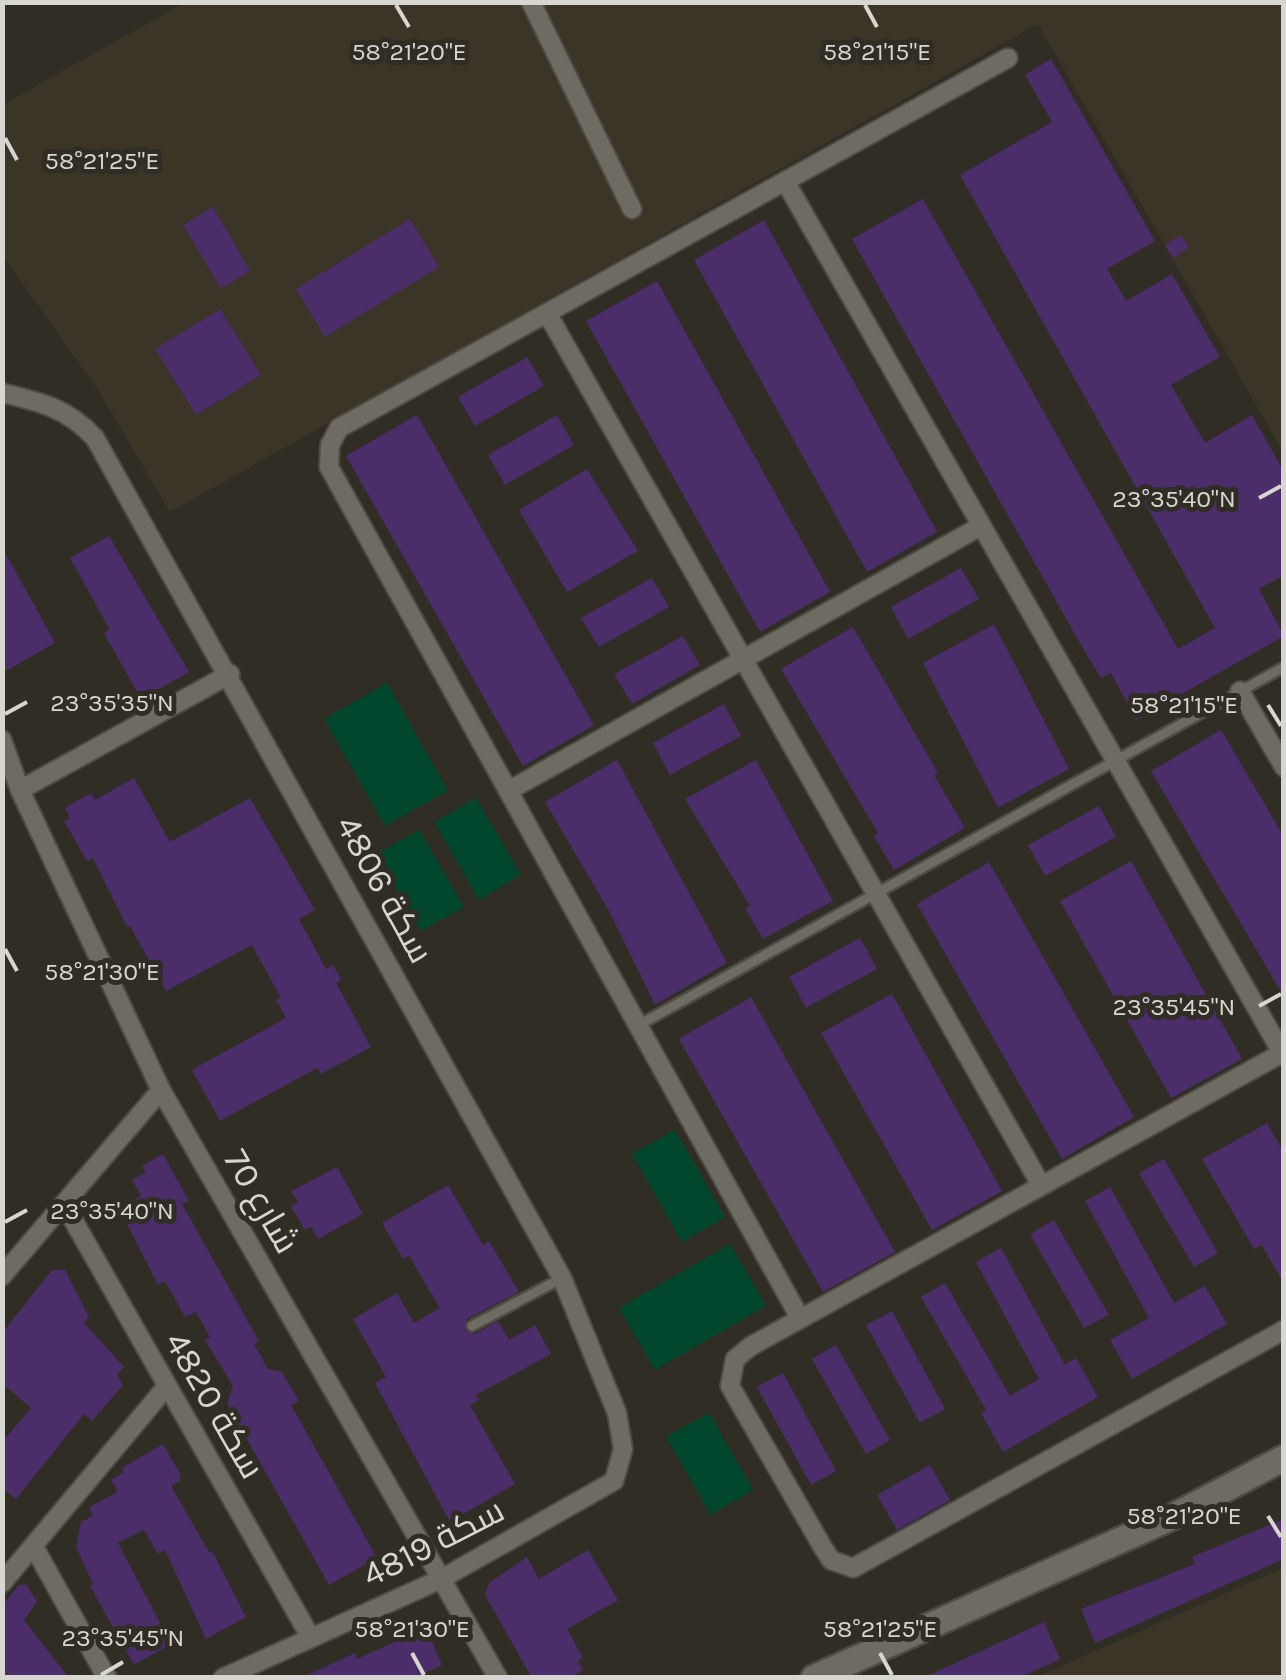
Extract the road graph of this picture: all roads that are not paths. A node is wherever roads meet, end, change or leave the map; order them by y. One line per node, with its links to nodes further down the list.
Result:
1 (531, 2): 4 (street)
2 (1008, 58): 3 (street)
3 (785, 181): 5 (street); 7 (street)
4 (632, 209)
5 (547, 313): 8 (street); 16 (street)
6 (2, 392): 10 (street, سكة 4806)
7 (982, 526): 8 (street); 13 (street)
8 (744, 660): 16 (street); 17 (street)
9 (1284, 667): 11 (lane)
10 (230, 674): 15 (street); 24 (street, سكة 4806)
11 (1240, 691): 13 (lane); 14 (street)
12 (2, 740): 15 (street, شارع 70)
13 (1115, 761): 17 (lane); 19 (street)
14 (1284, 767)
15 (20, 790): 20 (street, شارع 70)
16 (508, 791): 18 (street)
17 (876, 894): 18 (lane); 21 (street)
18 (638, 1026): 25 (street)
19 (1283, 1054): 21 (street)
20 (161, 1090): 22 (street); 32 (street, شارع 70)
21 (1041, 1186): 25 (street)
22 (64, 1204): 23 (street); 28 (street, سكة 4820)
23 (2, 1276)
24 (562, 1278): 26 (lane); 30 (street, سكة 4806)
25 (800, 1318): 27 (street)
26 (472, 1326)
27 (1284, 1330)
28 (167, 1386): 31 (street); 34 (street, سكة 4820)
29 (1284, 1458): 38 (street)
30 (614, 1482): 32 (street, سكة 4819)
31 (34, 1547): 33 (street); 35 (street)
32 (441, 1579): 34 (street, سكة 4819); 37 (street, شارع 70)
33 (2, 1583)
34 (311, 1638): 36 (street, سكة 4819)
35 (107, 1678)
36 (223, 1678)
37 (498, 1678)
38 (814, 1678)

